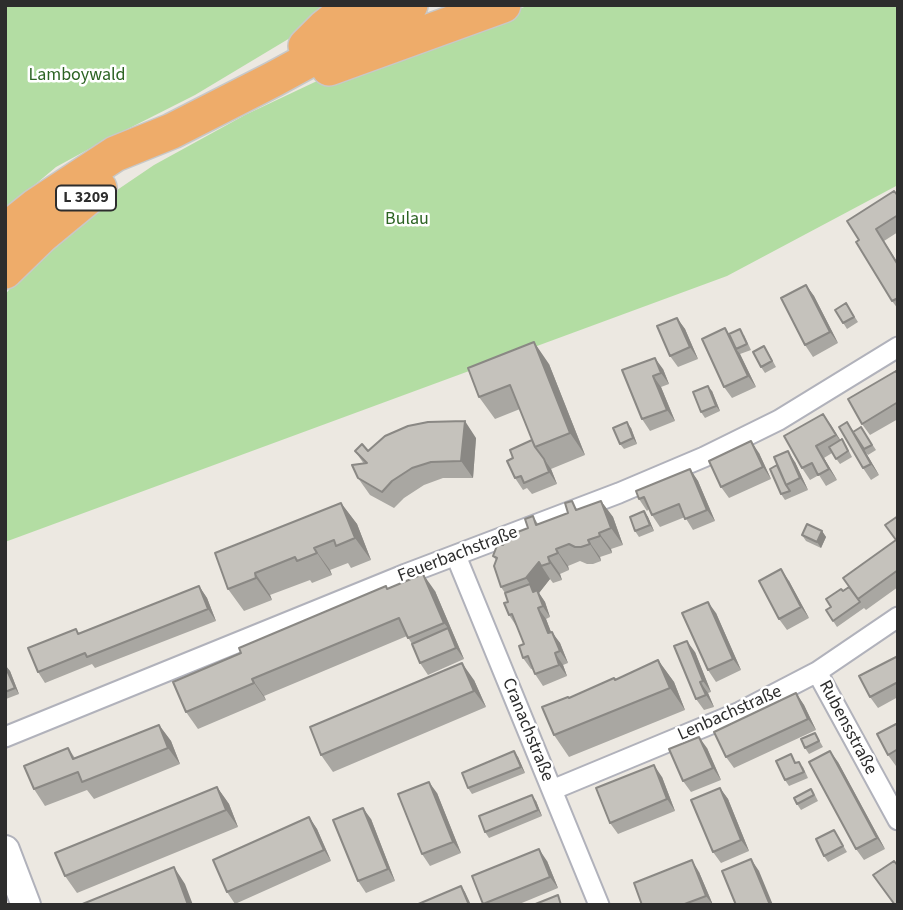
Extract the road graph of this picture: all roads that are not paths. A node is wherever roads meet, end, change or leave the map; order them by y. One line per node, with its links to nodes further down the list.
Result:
1 (353, 5): 4 (highway, L 3209)
2 (410, 5): 4 (highway, L 3209)
3 (503, 5): 4 (highway)
4 (274, 79): 5 (highway, L 3209)
5 (172, 131): 6 (highway, L 3209); 8 (highway, L 3209)
6 (20, 211): 7 (highway, L 3209)
7 (5, 231)
8 (5, 271)
9 (898, 347): 10 (street, Feuerbachstraße)
10 (456, 556): 13 (street, Feuerbachstraße); 14 (street, Cranachstraße)
11 (898, 617): 12 (street, Lenbachstraße)
12 (817, 672): 14 (street, Lenbachstraße); 15 (street, Rubensstraße)
13 (5, 737)
14 (552, 790): 18 (street, Cranachstraße)
15 (898, 820)
16 (5, 849): 17 (main road)
17 (26, 905)
18 (599, 905)

